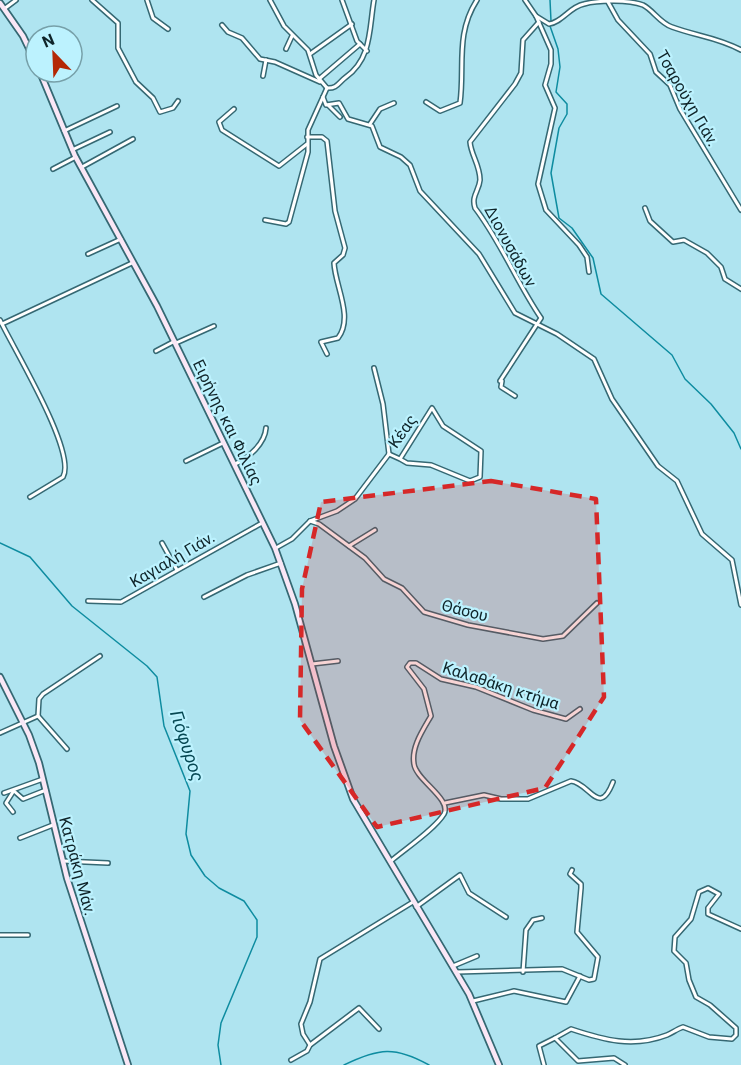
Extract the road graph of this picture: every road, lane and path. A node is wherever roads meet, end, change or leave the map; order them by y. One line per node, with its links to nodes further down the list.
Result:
1 (16, 0): 11 (street)
2 (92, 0): 30 (street)
3 (147, 0): 16 (street)
4 (270, 0): 17 (street)
5 (342, 0): 14 (street)
6 (374, 0): 22 (street)
7 (477, 0): 31 (street)
8 (525, 0): 12 (street)
9 (608, 2): 12 (street); 21 (street); 48 (street, Τσαρούχη Γιάν.)
10 (0, 3): 11 (street)
11 (4, 9): 18 (street)
12 (536, 16): 13 (street)
13 (539, 22): 53 (street); 56 (street, Διονυσάδων)
14 (352, 24): 19 (street); 23 (street)
15 (222, 25): 24 (street)
16 (168, 29)
17 (292, 36): 20 (street); 23 (street)
18 (24, 38)
19 (360, 44): 22 (street); 26 (street)
20 (286, 49)
21 (741, 50)
22 (367, 51): 28 (street)
23 (310, 54): 26 (street)
24 (266, 60): 25 (street); 26 (street)
25 (263, 76)
26 (319, 80): 28 (street)
27 (45, 84): 38 (street, Ειρήνης και Φιλίας)
28 (327, 88): 29 (street)
29 (323, 98): 33 (street); 40 (street)
30 (178, 101)
31 (426, 102)
32 (394, 103): 37 (street)
33 (328, 105): 36 (street); 37 (street)
34 (117, 106): 38 (street)
35 (234, 109): 42 (street)
36 (340, 117)
37 (369, 124): 56 (street)
38 (64, 131): 43 (street, Ειρήνης και Φιλίας)
39 (110, 132): 43 (street)
40 (307, 137): 42 (street); 60 (street)
41 (133, 139): 45 (street)
42 (307, 144): 49 (street)
43 (72, 150): 44 (street, Ειρήνης και Φιλίας)
44 (76, 157): 45 (street, Ειρήνης και Φιλίας); 46 (street)
45 (81, 167): 50 (street, Ειρήνης και Φιλίας)
46 (53, 169)
47 (645, 208): 54 (street)
48 (741, 210)
49 (265, 220)
50 (121, 239): 51 (street); 52 (street, Ειρήνης και Φιλίας)
51 (88, 254)
52 (134, 262): 55 (street); 58 (street, Ειρήνης και Φιλίας)
53 (590, 272)
54 (741, 289)
55 (1, 322): 69 (street)
56 (538, 324): 62 (street); 81 (street)
57 (214, 326): 58 (street)
58 (175, 342): 59 (street); 64 (street, Ειρήνης και Φιλίας)
59 (156, 351)
60 (327, 354)
61 (374, 368): 65 (street)
62 (515, 396)
63 (266, 428): 68 (street)
64 (225, 442): 67 (street); 68 (street, Ειρήνης και Φιλίας)
65 (389, 454): 66 (street, Κέας); 70 (street)
66 (400, 459): 66 (street, Κέας)
67 (186, 461)
68 (236, 464): 71 (street, Ειρήνης και Φιλίας)
69 (30, 497)
70 (310, 521): 74 (street, Θάσου); 75 (street)
71 (264, 522): 75 (street, Ειρήνης και Φιλίας); 77 (street, Καγιαλή Γιάν.)
72 (375, 530): 74 (street)
73 (162, 543): 77 (street)
74 (349, 546): 80 (street, Θάσου)
75 (275, 548): 76 (street, Ειρήνης και Φιλίας)
76 (281, 563): 78 (street); 84 (street, Ειρήνης και Φιλίας)
77 (177, 570): 79 (street, Καγιαλή Γιάν.)
78 (204, 597)
79 (88, 601)
80 (597, 603)
81 (741, 605)
82 (100, 656): 87 (street)
83 (338, 661): 84 (street)
84 (312, 664): 102 (street, Ειρήνης και Φιλίας)
85 (0, 677): 88 (street, Κατράκη Μάν.)
86 (580, 709): 96 (street, Καλαθάκη κτήμα)
87 (38, 716): 88 (street); 90 (street)
88 (22, 722): 89 (street); 91 (street, Κατράκη Μάν.)
89 (0, 733)
90 (67, 749)
91 (44, 779): 93 (street); 94 (street, Κατράκη Μάν.)
92 (613, 782): 96 (street)
93 (14, 790): 94 (street); 95 (street); 97 (street)
94 (46, 790): 98 (street, Κατράκη Μάν.)
95 (4, 793)
96 (445, 803): 102 (street)
97 (13, 812)
98 (53, 825): 99 (street); 100 (street, Κατράκη Μάν.)
99 (20, 838)
100 (63, 861): 101 (street); 120 (street, Κατράκη Μάν.)
101 (108, 863)
102 (389, 863): 104 (street, Ειρήνης και Φιλίας)
103 (572, 870): 114 (street)
104 (415, 905): 105 (street); 111 (street, Ειρήνης και Φιλίας); 118 (street)
105 (506, 917)
106 (542, 918): 113 (street)
107 (741, 929): 117 (street)
108 (0, 935): 109 (street)
109 (28, 935)
110 (477, 956): 111 (street)
111 (453, 966): 112 (street, Ειρήνης και Φιλίας)
112 (457, 972): 113 (street); 115 (street, Ειρήνης και Φιλίας)
113 (523, 972): 114 (street)
114 (580, 976): 115 (street)
115 (473, 1001): 121 (street, Ειρήνης και Φιλίας)
116 (379, 1029): 118 (street)
117 (555, 1038): 122 (street); 123 (street)
118 (310, 1045): 119 (street)
119 (291, 1060)
120 (128, 1065)
121 (499, 1065)
122 (544, 1065)
123 (625, 1065)

